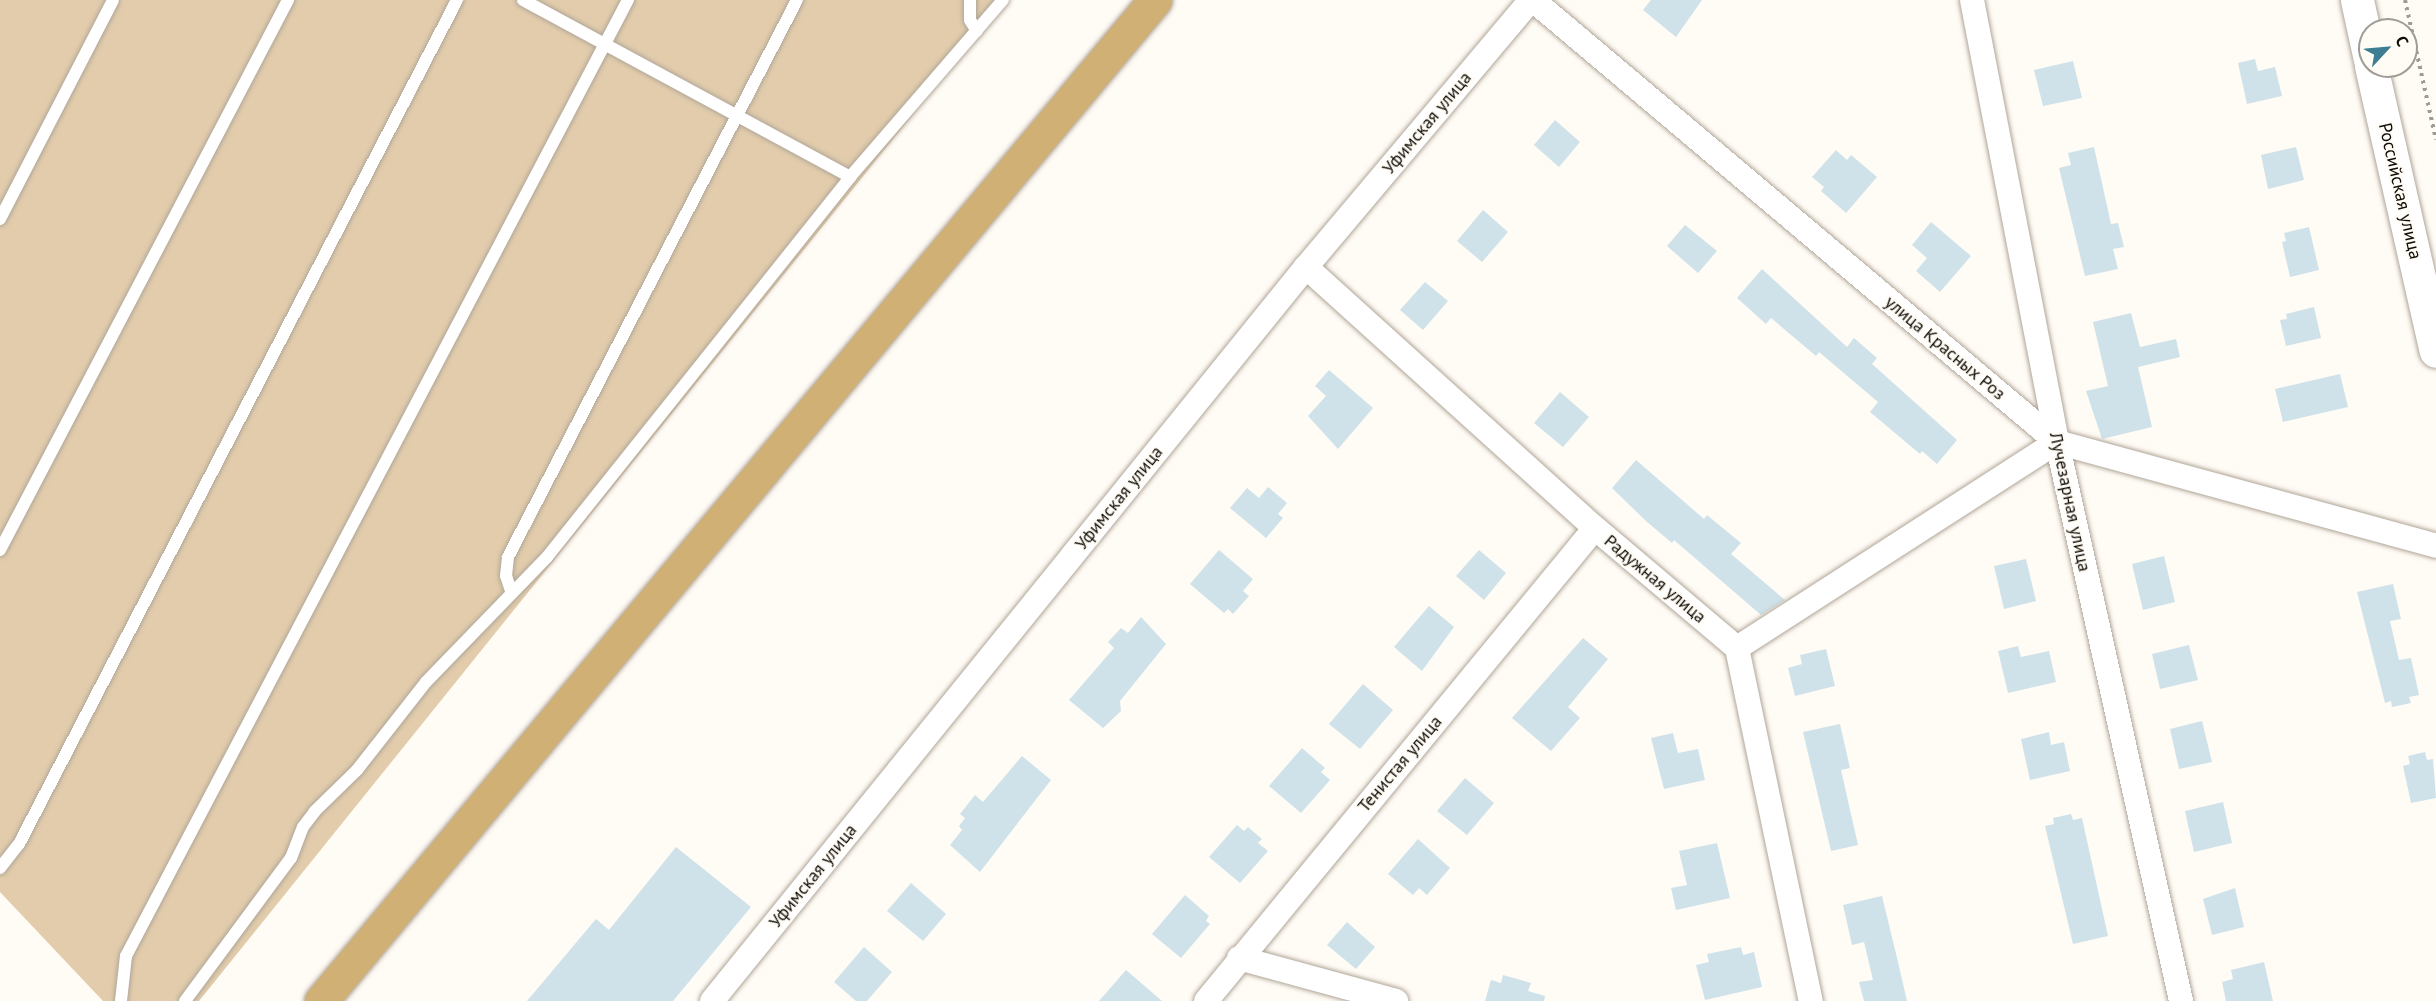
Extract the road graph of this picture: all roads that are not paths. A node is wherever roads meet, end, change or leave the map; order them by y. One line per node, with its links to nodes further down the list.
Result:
1 (113, 0): 19 (lane)
2 (288, 0): 25 (lane)
3 (457, 0): 28 (lane)
4 (524, 0): 15 (lane)
5 (628, 0): 15 (lane)
6 (797, 0): 17 (lane)
7 (970, 0): 14 (lane)
8 (1003, 0): 14 (lane)
9 (1155, 0): 32 (main road)
10 (1532, 0): 20 (street, Уфимская улица); 22 (street, улица Красных Роз)
11 (1972, 0): 22 (street, Лучезарная улица)
12 (2356, 0): 13 (main road)
13 (2360, 18)
14 (977, 31): 18 (lane)
15 (606, 44): 17 (lane); 30 (lane)
16 (2375, 78): 21 (main road, Российская улица)
17 (739, 114): 18 (lane); 26 (lane)
18 (850, 177): 26 (lane)
19 (0, 219)
20 (1306, 267): 23 (street, Радужная улица); 33 (street, Уфимская улица)
21 (2436, 351)
22 (2057, 442): 24 (street, улица Красных Роз); 27 (street); 37 (street, Лучезарная улица)
23 (1595, 528): 27 (street, Радужная улица); 29 (street, Тенистая улица)
24 (2436, 546)
25 (0, 550)
26 (511, 591): 31 (lane)
27 (1737, 648): 36 (street)
28 (0, 868)
29 (1239, 958): 34 (street, Тенистая улица); 35 (street)
30 (121, 1001)
31 (185, 1001)
32 (321, 1001)
33 (712, 1001)
34 (1206, 1001)
35 (1396, 1001)
36 (1811, 1001)
37 (2181, 1001)

